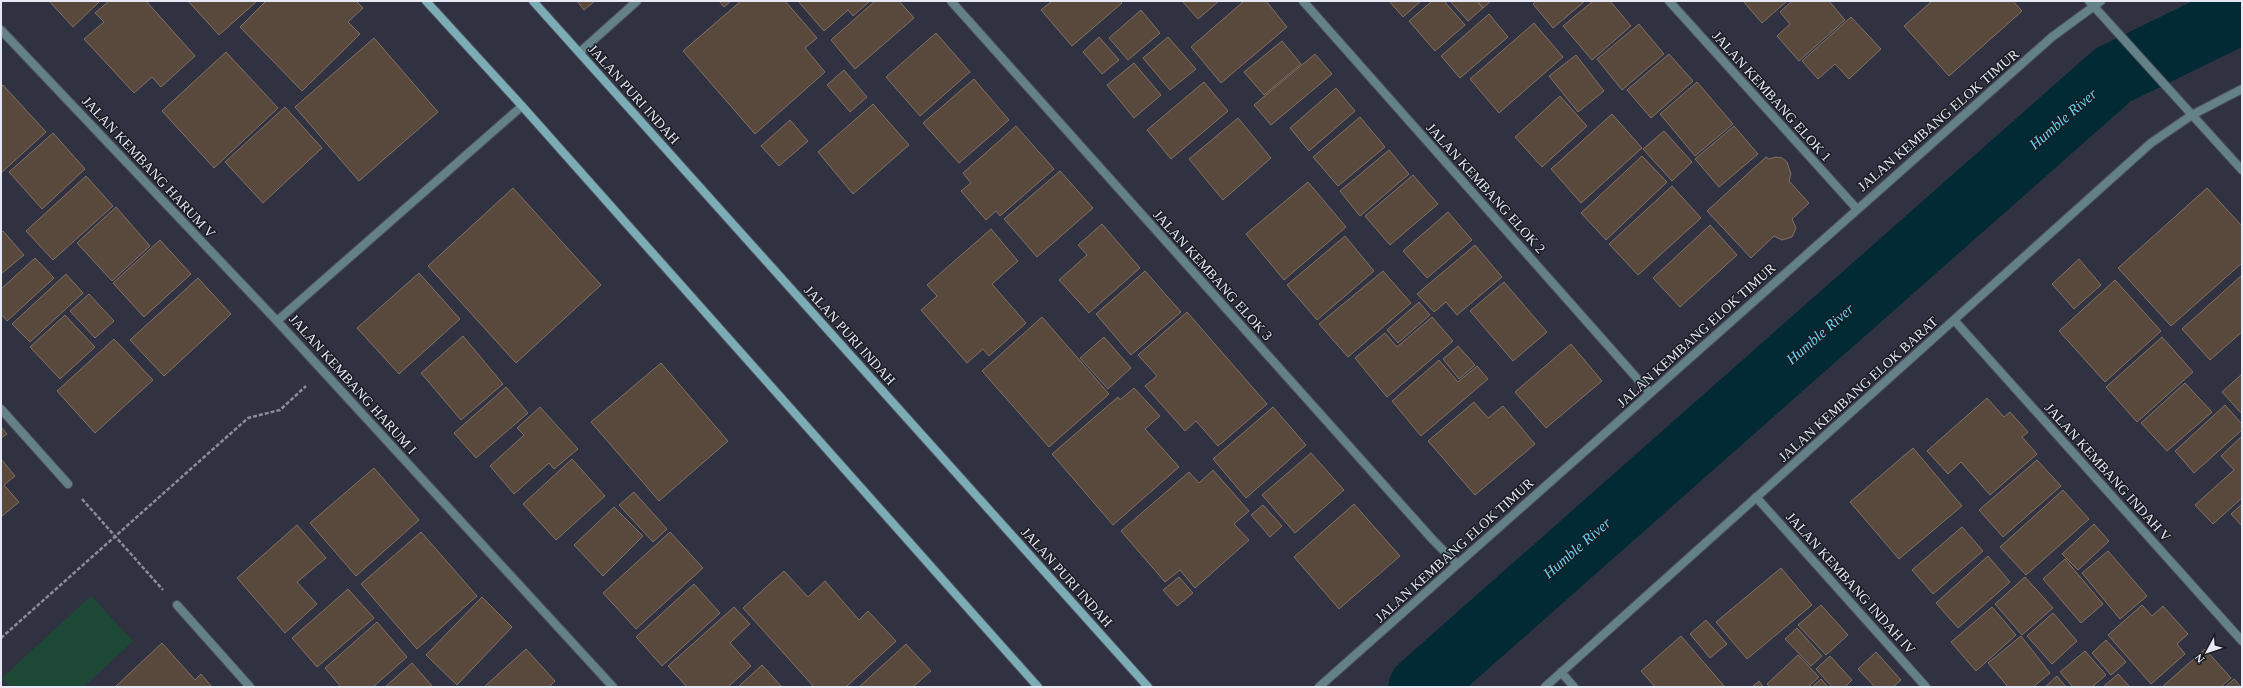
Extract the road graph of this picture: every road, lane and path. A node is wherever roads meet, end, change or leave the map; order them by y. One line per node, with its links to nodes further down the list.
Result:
1 (426, 1): 12 (main road)
2 (533, 1): 10 (main road, JALAN PURI INDAH)
3 (637, 1): 10 (street)
4 (951, 1): 24 (street, JALAN KEMBANG ELOK 3)
5 (1303, 1): 19 (street, JALAN KEMBANG ELOK 2)
6 (1669, 1): 15 (street, JALAN KEMBANG ELOK 1)
7 (2101, 1): 8 (street, JALAN KEMBANG ELOK TIMUR)
8 (2091, 3): 13 (street); 15 (street, JALAN KEMBANG ELOK TIMUR)
9 (1, 30): 17 (street, JALAN KEMBANG HARUM V)
10 (580, 52): 32 (main road, JALAN PURI INDAH)
11 (2242, 89): 13 (street, JALAN KEMBANG ELOK BARAT)
12 (522, 106): 17 (street, JALAN KEMBANG HARUM I); 31 (main road)
13 (2192, 115): 14 (street); 16 (street, JALAN KEMBANG ELOK BARAT)
14 (2242, 170)
15 (1857, 209): 19 (street, JALAN KEMBANG ELOK TIMUR)
16 (1954, 320): 22 (street, JALAN KEMBANG ELOK BARAT); 27 (street, JALAN KEMBANG INDAH V)
17 (277, 321): 18 (street, JALAN KEMBANG HARUM I)
18 (322, 371): 23 (path); 30 (street, JALAN KEMBANG HARUM I)
19 (1650, 393): 24 (street, JALAN KEMBANG ELOK TIMUR)
20 (1, 408): 21 (street)
21 (68, 484): 23 (path)
22 (1756, 497): 28 (street, JALAN KEMBANG ELOK BARAT); 36 (street, JALAN KEMBANG INDAH IV)
23 (115, 536): 25 (path); 26 (path)
24 (1457, 564): 33 (street, JALAN KEMBANG ELOK TIMUR)
25 (177, 605): 29 (street)
26 (1, 638)
27 (2242, 642)
28 (1561, 672): 34 (street, JALAN KEMBANG ELOK BARAT); 35 (street)
29 (250, 687)
30 (613, 687)
31 (1038, 687)
32 (1148, 687)
33 (1319, 687)
34 (1545, 687)
35 (1574, 687)
36 (1926, 687)

